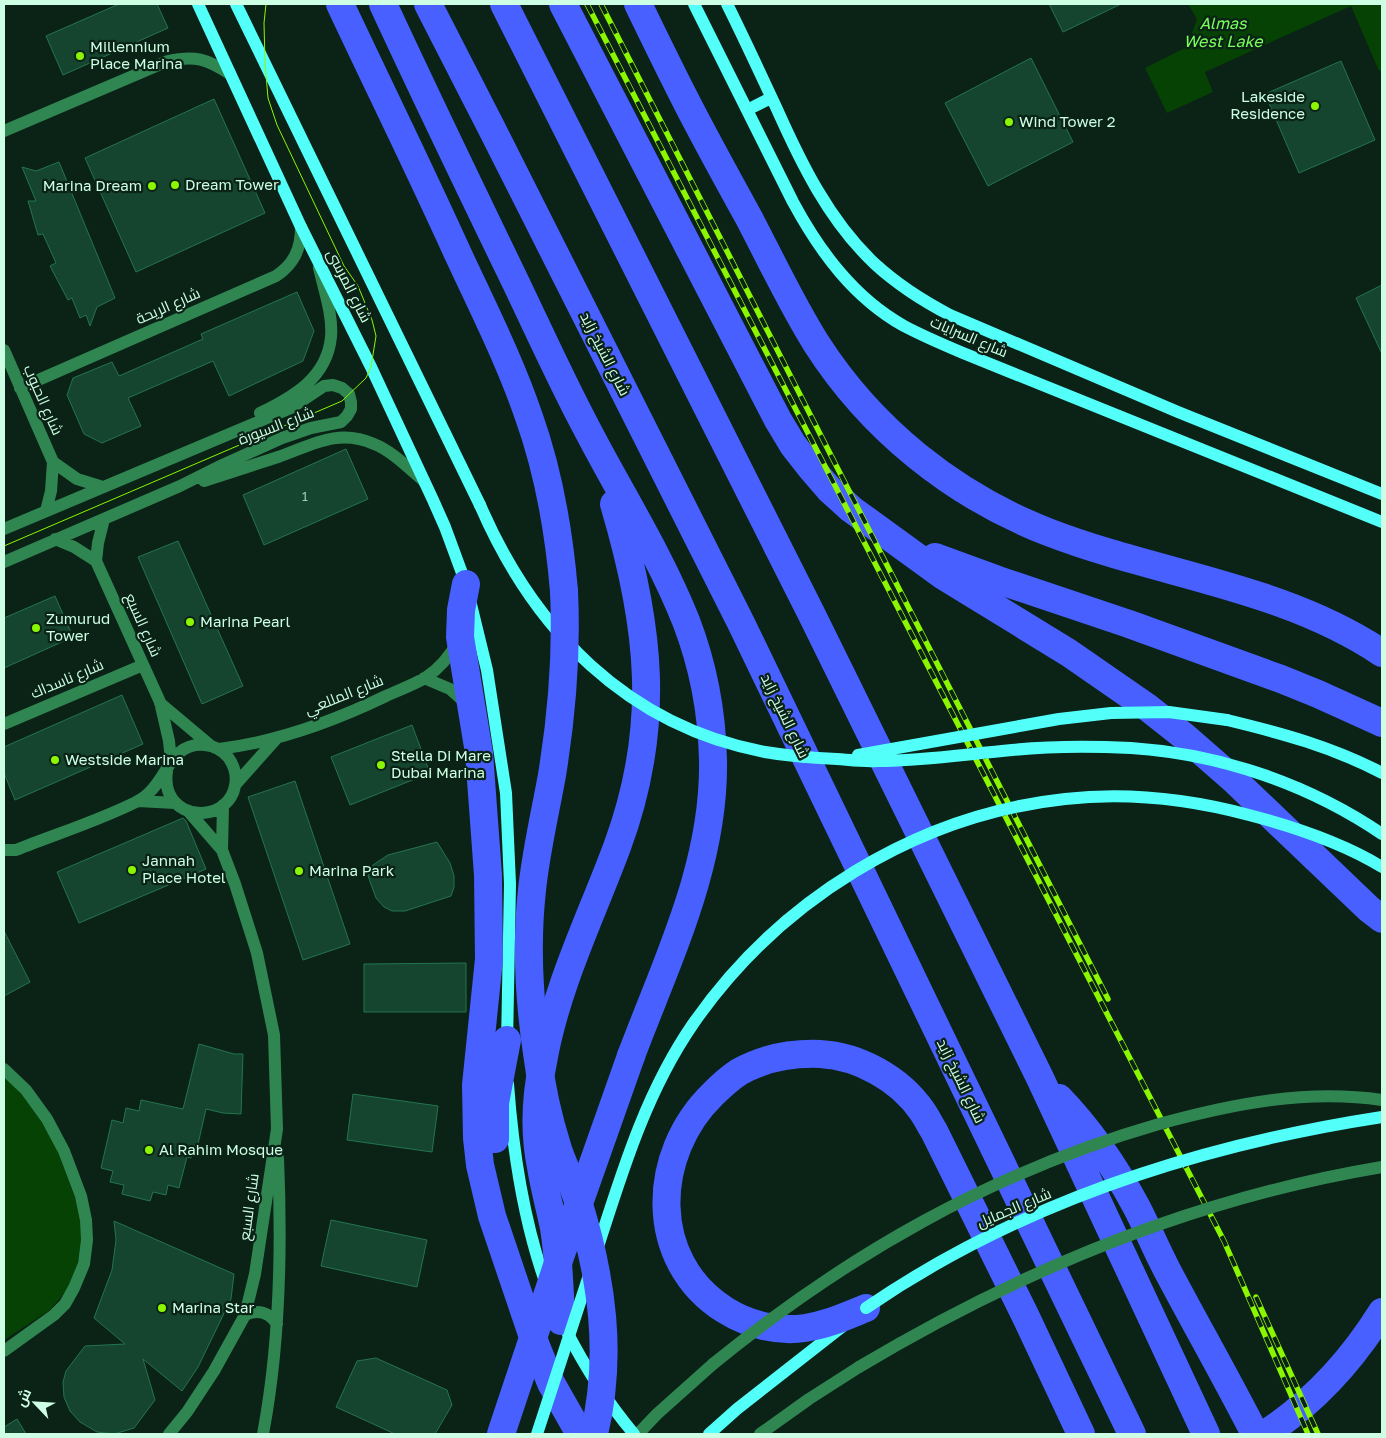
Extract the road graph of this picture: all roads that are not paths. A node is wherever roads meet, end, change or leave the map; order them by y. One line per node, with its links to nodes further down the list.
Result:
1 (198, 4): 12 (main road, شارع المرسى)
2 (236, 4): 48 (main road, شارع المرسى, bridge)
3 (340, 4): 80 (highway, bridge)
4 (369, 4): 13 (highway)
5 (383, 4): 13 (highway)
6 (428, 4): 85 (highway, شارع الشيخ زايد)
7 (504, 4): 63 (highway)
8 (563, 4): 34 (highway)
9 (638, 4): 39 (highway)
10 (694, 4): 15 (main road, شارع السرايات)
11 (727, 4): 14 (main road, شارع السرايات)
12 (230, 74): 16 (street); 17 (main road, شارع المرسى)
13 (423, 90): 22 (highway)
14 (771, 98): 15 (main road); 28 (main road, شارع السرايات)
15 (747, 110): 31 (main road, شارع السرايات)
16 (4, 131)
17 (301, 227): 18 (main road, شارع المرسى); 21 (street, شارع الريحة)
18 (318, 260): 23 (street, شارع السيورة); 25 (main road, شارع المرسى)
19 (4, 350): 20 (street, شارع الحبوب)
20 (8, 370): 21 (street, شارع الحبوب)
21 (20, 388): 24 (street, شارع الحبوب)
22 (586, 428): 72 (highway); 77 (highway, bridge)
23 (227, 434): 26 (street, شارع السيورة); 27 (street, شارع السيورة)
24 (53, 462): 27 (street); 29 (street, شارع الحبوب)
25 (424, 481): 26 (street, شارع السيورة); 37 (main road, شارع المرسى)
26 (180, 486): 30 (street, شارع السيورة)
27 (103, 487): 29 (street, شارع السيورة)
28 (1382, 494)
29 (46, 511): 32 (street, شارع السيورة)
30 (104, 519): 33 (street, شارع السيورة); 35 (street)
31 (1382, 522)
32 (4, 528)
33 (56, 539): 35 (street); 36 (street, شارع السيورة)
34 (899, 542): 44 (highway); 60 (highway)
35 (96, 561): 40 (street, شارع السبع)
36 (4, 562)
37 (466, 584): 38 (highway); 61 (main road, شارع المرسى)
38 (460, 637): 41 (street, شارع المللعي); 43 (highway)
39 (1382, 653)
40 (143, 665): 42 (street, شارع السبع); 45 (street, شارع ناسداك)
41 (424, 678): 43 (street); 46 (street, شارع المللعي)
42 (160, 702): 47 (street, شارع السبع); 49 (street, شارع السبع)
43 (471, 707): 68 (highway)
44 (1382, 723)
45 (4, 724)
46 (276, 738): 47 (street, شارع المللعي); 51 (street)
47 (214, 747): 49 (street); 51 (street)
48 (838, 759): 50 (main road, bridge); 56 (main road, bridge)
49 (169, 766): 52 (street); 53 (street)
50 (1382, 773)
51 (235, 785): 54 (street)
52 (138, 802): 53 (street); 57 (street)
53 (175, 803): 55 (street)
54 (223, 805): 55 (street); 58 (street, شارع السبع)
55 (189, 812): 58 (street, شارع السبع)
56 (1382, 834)
57 (4, 850)
58 (222, 850): 66 (street, شارع السبع)
59 (1382, 867): 78 (main road, bridge)
60 (1378, 920)
61 (507, 1040): 68 (highway); 72 (main road, شارع المرسى)
62 (4, 1069): 74 (street)
63 (1040, 1078): 86 (highway); 87 (highway)
64 (1382, 1100): 81 (street, bridge)
65 (1382, 1118): 69 (main road, شارع الجمايل, bridge)
66 (277, 1129): 71 (street, شارع السبع); 73 (street)
67 (1382, 1168): 83 (street, bridge)
68 (502, 1245): 79 (highway)
69 (866, 1308): 82 (main road, شارع الجمايل); 84 (highway, bridge)
70 (1382, 1312): 88 (highway)
71 (245, 1314): 73 (street); 75 (street, شارع السبع)
72 (561, 1321): 81 (main road, شارع المرسى)
73 (277, 1324): 76 (street)
74 (4, 1351)
75 (169, 1434)
76 (263, 1434)
77 (502, 1434)
78 (536, 1434)
79 (580, 1434)
80 (594, 1434)
81 (636, 1434)
82 (709, 1434)
83 (760, 1434)
84 (1081, 1434)
85 (1132, 1434)
86 (1206, 1434)
87 (1255, 1434)
88 (1265, 1434)

